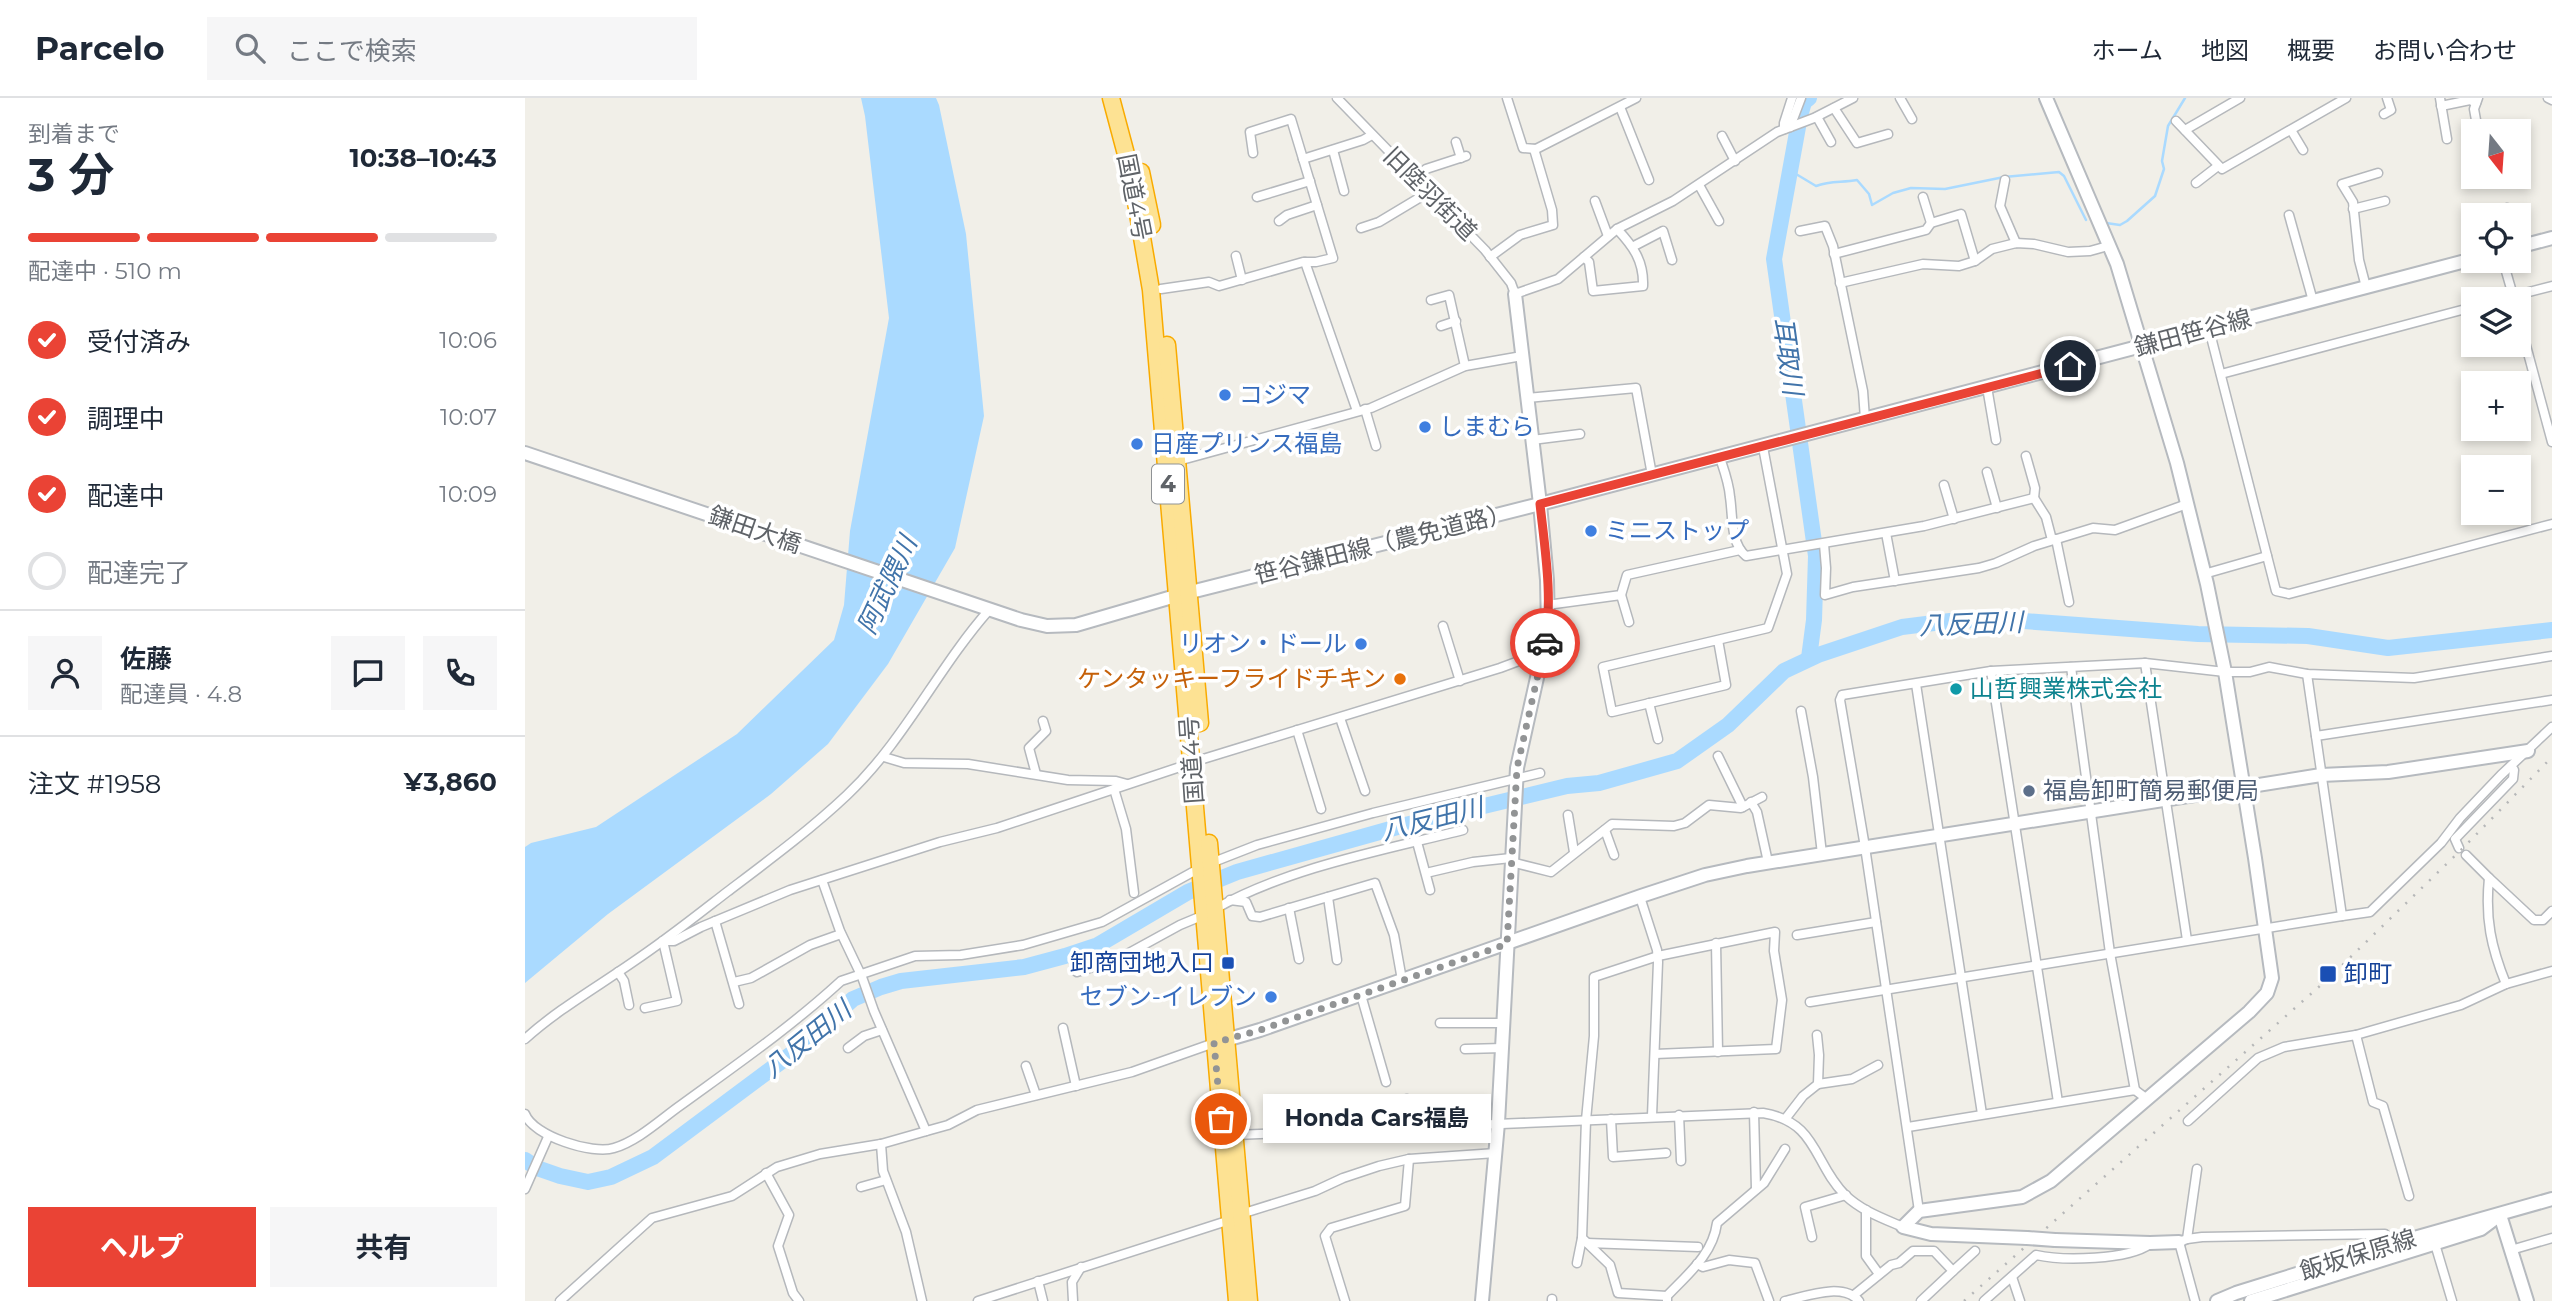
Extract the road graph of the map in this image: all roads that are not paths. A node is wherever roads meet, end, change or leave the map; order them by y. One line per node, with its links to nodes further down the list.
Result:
1 (1111, 98): 125 (highway, 国道4号 / 4)
2 (1123, 98): 79 (highway, 国道4号 / 4)
3 (1507, 98): 32 (street)
4 (1636, 98): 16 (street)
5 (1792, 98): 23 (street)
6 (1801, 98): 23 (street)
7 (1853, 98): 17 (street)
8 (1900, 98): 20 (street)
9 (2046, 98): 66 (street)
10 (2240, 98): 24 (street)
11 (2344, 98): 25 (street)
12 (2387, 98): 18 (street)
13 (1340, 99): 27 (street, 旧陸羽街道)
14 (2477, 101): 15 (street); 21 (street)
15 (2441, 102): 29 (street)
16 (1620, 107): 32 (street); 41 (street)
17 (1834, 108): 19 (street); 26 (street)
18 (2384, 114)
19 (1815, 118): 23 (street); 31 (street)
20 (1912, 119)
21 (2476, 119)
22 (2176, 121): 24 (street)
23 (1789, 127): 37 (street)
24 (2185, 130): 38 (street)
25 (2291, 130): 34 (street); 38 (street)
26 (1888, 134)
27 (1372, 135): 33 (street); 40 (street, 旧陸羽街道)
28 (1722, 136): 37 (street)
29 (2447, 139)
30 (1455, 142): 40 (street)
31 (1831, 142)
32 (1534, 149): 69 (street)
33 (1333, 150): 36 (street); 46 (street)
34 (2303, 150)
35 (1253, 153): 36 (street)
36 (1303, 159): 43 (street)
37 (1735, 161): 45 (street)
38 (2218, 166): 44 (street)
39 (2378, 173): 53 (street)
40 (1415, 178): 47 (street, 旧陸羽街道)
41 (1649, 180)
42 (2005, 180): 63 (street)
43 (1310, 181): 48 (street); 52 (street)
44 (2196, 183)
45 (1699, 185): 55 (street); 59 (street)
46 (1344, 191)
47 (1429, 191): 58 (street); 69 (street, 旧陸羽街道)
48 (1257, 197)
49 (1923, 197): 57 (street)
50 (1595, 201): 61 (street)
51 (2385, 201): 53 (street)
52 (1317, 205): 56 (street); 73 (street)
53 (2353, 209): 78 (street)
54 (2288, 215): 83 (street)
55 (1719, 220)
56 (1279, 221)
57 (1931, 223): 67 (street); 72 (street)
58 (1361, 228)
59 (1617, 229): 61 (street); 65 (street)
60 (1800, 231): 67 (street)
61 (1608, 236): 70 (street)
62 (2552, 238): 64 (street)
63 (2016, 243): 66 (street); 72 (street)
64 (2531, 244)
65 (1634, 246): 70 (street); 71 (street)
66 (2108, 246): 88 (street)
67 (1834, 254): 76 (street)
68 (1235, 256): 75 (street)
69 (1490, 257): 81 (street, 旧陸羽街道)
70 (1584, 257): 81 (street)
71 (1672, 260)
72 (1975, 261): 76 (street)
73 (1305, 262): 75 (street); 95 (street)
74 (2461, 262): 78 (street, 鎌田笹谷線)
75 (1242, 280): 79 (street)
76 (1840, 283): 96 (street)
77 (2552, 286): 80 (street)
78 (2366, 287): 83 (street, 鎌田笹谷線)
79 (1161, 289): 107 (highway, 国道4号 / 4)
80 (2531, 292)
81 (1515, 294): 89 (street)
82 (1430, 300): 85 (street)
83 (2313, 301): 87 (street, 鎌田笹谷線)
84 (2461, 310): 92 (street)
85 (1456, 321): 86 (street); 91 (street)
86 (1441, 326)
87 (2209, 329): 88 (street, 鎌田笹谷線); 92 (street)
88 (2142, 347): 93 (street, 鎌田笹谷線); 113 (street)
89 (1522, 356): 91 (street); 94 (street)
90 (2529, 357): 101 (street)
91 (1465, 366): 95 (street)
92 (2221, 374): 122 (street)
93 (1987, 387): 96 (street, 鎌田笹谷線); 100 (street)
94 (1527, 398): 99 (street); 109 (street)
95 (1361, 410): 102 (street); 107 (street)
96 (1865, 419): 98 (street, 鎌田笹谷線)
97 (1580, 434): 99 (street)
98 (1791, 439): 103 (street, 笹谷鎌田線（農免道路）)
99 (1532, 440): 112 (street)
100 (1996, 440)
101 (2552, 442)
102 (1375, 446)
103 (1763, 447): 106 (street, 笹谷鎌田線（農免道路）); 120 (street)
104 (525, 453): 129 (street, 鎌田大橋)
105 (2027, 456): 111 (street)
106 (1720, 458): 109 (street, 笹谷鎌田線（農免道路）); 121 (street)
107 (1178, 461): 125 (highway, 国道4号 / 4)
108 (1987, 472): 114 (street)
109 (1651, 475): 112 (street, 笹谷鎌田線（農免道路）)
110 (1944, 485): 115 (street)
111 (2034, 498): 114 (street); 118 (street)
112 (1540, 504): 125 (street, 笹谷鎌田線（農免道路）); 128 (street)
113 (2187, 504): 118 (street); 123 (street)
114 (1997, 508): 115 (street)
115 (1954, 519): 117 (street)
116 (2552, 524): 122 (street)
117 (1886, 533): 119 (street); 124 (street)
118 (2054, 540): 124 (street); 127 (street)
119 (1822, 545): 120 (street); 124 (street)
120 (1783, 549): 121 (street); 132 (street)
121 (1740, 550): 126 (street)
122 (2267, 556): 123 (street)
123 (2204, 574): 138 (street)
124 (1895, 581)
125 (1184, 594): 129 (street); 154 (highway, 国道4号 / 4)
126 (1621, 595): 128 (street); 130 (street)
127 (2069, 602)
128 (1547, 605): 133 (street)
129 (987, 609): 153 (street)
130 (1629, 622)
131 (1443, 626): 140 (street)
132 (1718, 640): 143 (street); 143 (street)
133 (1543, 652): 140 (street); 159 (street)
134 (2552, 656): 139 (street)
135 (2145, 663): 136 (street); 138 (street); 165 (street)
136 (2071, 667): 137 (street); 168 (street)
137 (1991, 671): 141 (street); 170 (street)
138 (2224, 672): 139 (street); 161 (street)
139 (2307, 674): 149 (street)
140 (1460, 681): 145 (street)
141 (1916, 684): 173 (street); 175 (street)
142 (2552, 700): 149 (street)
143 (1649, 703): 150 (street)
144 (1801, 711): 177 (street)
145 (1340, 718): 148 (street); 163 (street)
146 (1043, 721): 157 (street)
147 (2552, 727): 151 (street)
148 (1297, 730): 154 (street); 167 (street)
149 (2316, 736): 158 (street)
150 (1658, 739)
151 (2528, 751): 155 (street); 158 (street)
152 (1718, 756): 166 (street)
153 (884, 757): 157 (street); 199 (street)
154 (1198, 761): 160 (street); 181 (highway, 国道4号 / 4)
155 (2511, 766): 183 (street); 192 (street)
156 (1540, 773): 159 (street)
157 (1036, 774): 160 (street)
158 (2321, 775): 161 (street); 192 (street)
159 (1516, 780): 179 (street); 181 (street)
160 (1127, 785): 162 (street)
161 (2243, 788): 165 (street); 195 (street)
162 (1114, 789): 184 (street); 186 (street)
163 (1365, 791)
164 (1762, 797): 166 (street)
165 (2165, 801): 168 (street); 198 (street)
166 (1747, 804): 172 (street); 180 (street)
167 (1321, 809)
168 (2091, 813): 170 (street); 202 (street)
169 (1568, 814): 176 (street)
170 (2015, 824): 173 (street); 206 (street)
171 (1463, 830): 174 (street)
172 (1605, 830): 176 (street); 178 (street)
173 (1939, 835): 175 (street); 211 (street)
174 (1417, 842): 182 (street); 189 (street)
175 (1865, 847): 177 (street); 194 (street)
176 (1574, 852): 179 (street)
177 (1822, 854): 180 (street)
178 (1614, 855)
179 (1511, 860): 182 (street); 201 (street)
180 (1768, 862): 188 (street)
181 (1206, 868): 189 (highway, 国道4号 / 4); 210 (street)
182 (1426, 873): 185 (street)
183 (2489, 878): 191 (street); 214 (street)
184 (822, 880): 193 (street); 196 (street)
185 (1430, 890)
186 (1134, 893)
187 (1328, 897): 190 (street); 205 (street); 212 (street)
188 (1640, 897): 201 (street); 203 (street)
189 (1213, 908): 190 (street); 209 (street); 228 (highway, 国道4号 / 4)
190 (1289, 908): 204 (street)
191 (2552, 911)
192 (2342, 916): 195 (street)
193 (715, 921): 199 (street); 213 (street)
194 (1876, 922): 197 (street); 215 (street)
195 (2266, 928): 198 (street); 242 (street)
196 (841, 934): 210 (street); 213 (street)
197 (1797, 935)
198 (2187, 940): 202 (street)
199 (663, 941): 208 (street); 220 (street)
200 (1716, 943): 203 (street); 232 (street); 232 (street)
201 (1507, 944): 212 (street); 222 (street)
202 (2110, 953): 206 (street); 239 (street)
203 (1658, 956): 233 (street); 251 (street)
204 (1299, 959)
205 (1336, 960)
206 (2038, 965): 211 (street); 243 (street)
207 (2552, 971): 214 (street)
208 (618, 972): 219 (street); 227 (street)
209 (1077, 972)
210 (861, 975): 224 (street); 258 (street)
211 (1963, 977): 215 (street); 246 (street)
212 (1402, 980): 216 (street)
213 (734, 982): 218 (street)
214 (2506, 984): 226 (street)
215 (1886, 990): 217 (street); 255 (street)
216 (1361, 995): 228 (street); 236 (street)
217 (1809, 1002)
218 (739, 1004)
219 (629, 1005)
220 (645, 1008)
221 (1440, 1023): 222 (street)
222 (1504, 1023): 231 (street)
223 (1063, 1027): 238 (street)
224 (882, 1030): 229 (street); 256 (street)
225 (1817, 1035): 237 (street)
226 (2355, 1035): 252 (street); 272 (street)
227 (525, 1039)
228 (1221, 1041): 238 (street); 257 (highway, 国道4号 / 4); 277 (highway, 国道4号 / 4)
229 (848, 1048)
230 (1465, 1048): 231 (street)
231 (1503, 1048): 253 (street)
232 (1718, 1052): 233 (street)
233 (1655, 1054): 248 (street)
234 (1878, 1065): 237 (street)
235 (1025, 1066): 240 (street)
236 (1386, 1083)
237 (1818, 1084): 249 (street)
238 (1076, 1086): 240 (street)
239 (2135, 1090): 242 (street); 243 (street)
240 (1036, 1095): 256 (street)
241 (1407, 1099): 254 (street)
242 (2147, 1099): 275 (street)
243 (2058, 1102): 246 (street)
244 (1754, 1112): 247 (street); 249 (street); 270 (street)
245 (525, 1114): 258 (street)
246 (1982, 1114): 255 (street)
247 (1679, 1115): 248 (street); 264 (street)
248 (1652, 1116): 250 (street)
249 (1786, 1118): 271 (street)
250 (1611, 1119): 251 (street); 262 (street)
251 (1587, 1120): 253 (street); 282 (street)
252 (2188, 1121)
253 (1499, 1123): 254 (street); 261 (street)
254 (1406, 1127): 257 (street)
255 (1908, 1127): 275 (street)
256 (926, 1131): 259 (street)
257 (1235, 1135): 277 (highway, 国道4号 / 4)
258 (548, 1137): 269 (street)
259 (881, 1144): 266 (street); 267 (street)
260 (1785, 1149): 270 (street)
261 (1496, 1153): 263 (street); 307 (street)
262 (1665, 1153)
263 (1409, 1159): 277 (street); 306 (street)
264 (1681, 1161)
265 (2197, 1169): 281 (street)
266 (766, 1174): 298 (street); 299 (street)
267 (886, 1180): 268 (street); 300 (street)
268 (861, 1187)
269 (525, 1189)
270 (1756, 1189): 290 (street)
271 (1846, 1195): 274 (street); 279 (street)
272 (2409, 1196)
273 (2552, 1199): 276 (street, 飯坂保原線)
274 (1866, 1210): 278 (street); 293 (street)
275 (1919, 1210): 278 (street)
276 (2500, 1215): 284 (street, 飯坂保原線); 285 (street, 飯坂保原線); 287 (street)
277 (1236, 1217): 291 (street); 304 (highway, 国道4号 / 4); 305 (highway, 国道4号 / 4)
278 (1903, 1227): 283 (street, bridge)
279 (1812, 1237)
280 (2552, 1238): 287 (street)
281 (2183, 1240): 283 (street); 284 (street); 313 (street)
282 (1585, 1241): 286 (street); 289 (street); 297 (street)
283 (2150, 1243): 294 (street)
284 (2393, 1244): 314 (street, 飯坂保原線)
285 (2435, 1244): 315 (street, 飯坂保原線); 316 (street)
286 (1698, 1247)
287 (2511, 1250): 317 (street)
288 (1975, 1251): 292 (street)
289 (1577, 1263)
290 (1696, 1264): 297 (street); 308 (street)
291 (1081, 1267): 295 (street); 303 (street)
292 (1953, 1271): 293 (street); 310 (street)
293 (1879, 1274): 296 (street)
294 (2012, 1277): 311 (street); 312 (street)
295 (1038, 1281): 301 (street); 302 (street)
296 (1856, 1298): 309 (street)
297 (1667, 1299)
298 (560, 1301)
299 (799, 1301)
300 (922, 1301)
301 (978, 1301)
302 (1043, 1301)
303 (1073, 1301)
304 (1237, 1301)
305 (1249, 1301)
306 (1345, 1301)
307 (1482, 1301)
308 (1769, 1301)
309 (1785, 1301)
310 (1920, 1301)
311 (1984, 1301)
312 (2020, 1301)
313 (2195, 1301)
314 (2217, 1301)
315 (2251, 1301)
316 (2452, 1301)
317 (2527, 1301)

